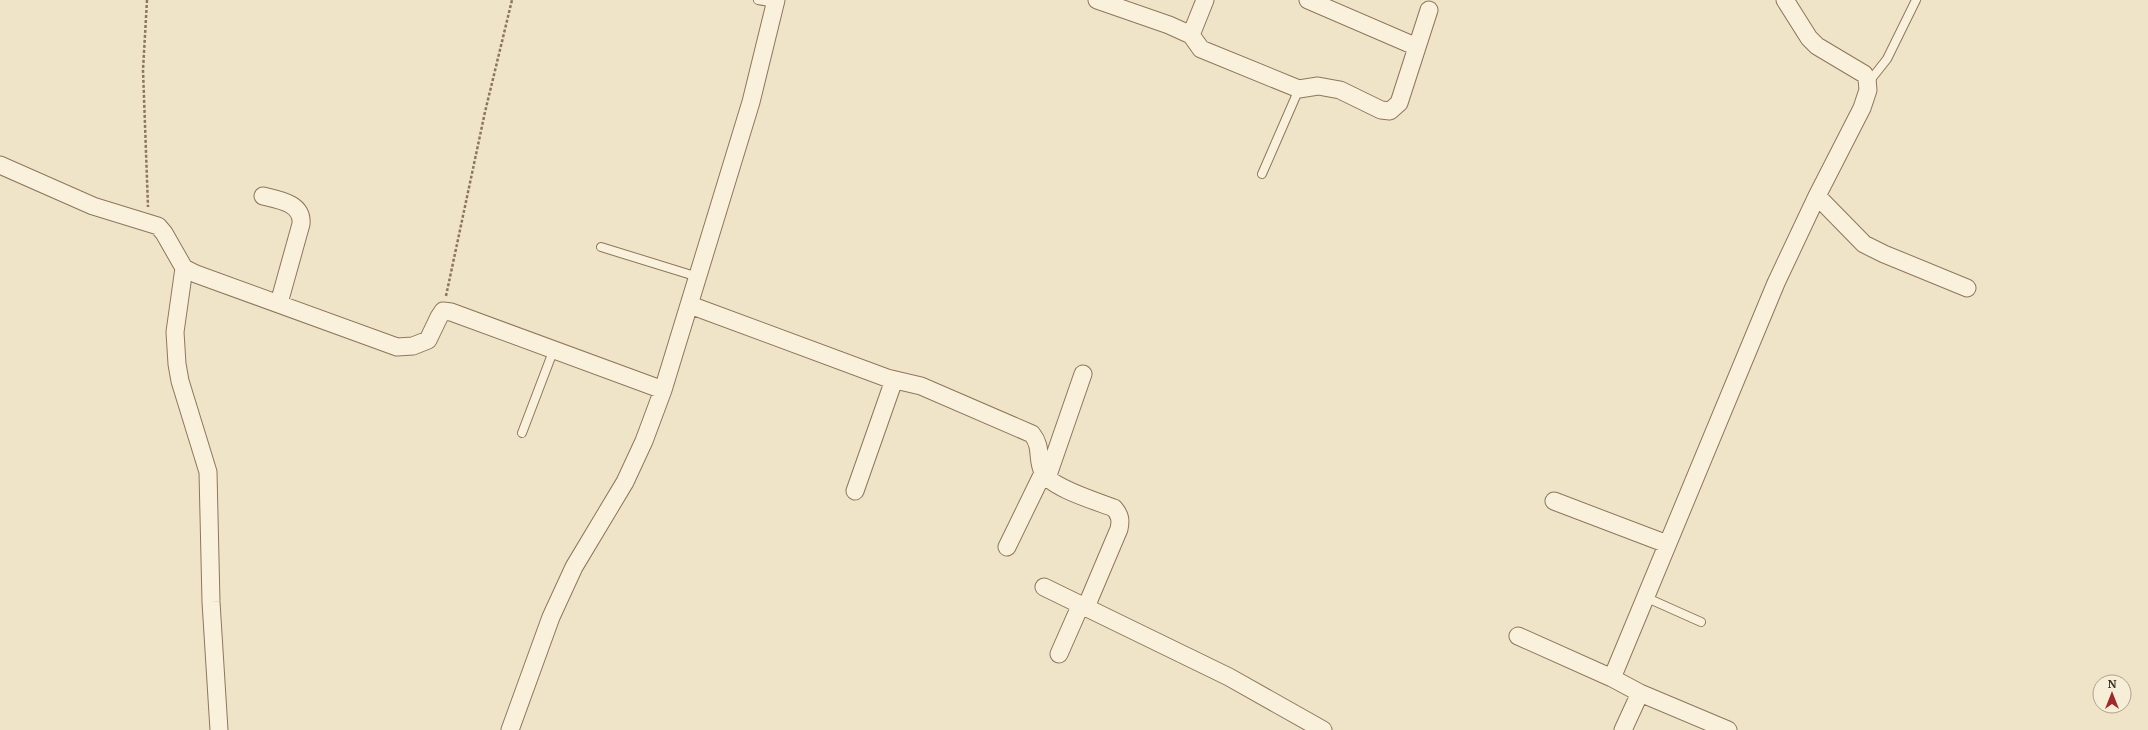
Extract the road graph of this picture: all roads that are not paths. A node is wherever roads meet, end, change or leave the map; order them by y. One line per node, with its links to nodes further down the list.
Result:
1 (758, 0): 7 (lane)
2 (1097, 0): 9 (street)
3 (1205, 0): 9 (street)
4 (1308, 0): 10 (street)
5 (1785, 0): 11 (street)
6 (1916, 0): 11 (lane)
7 (775, 2): 19 (street)
8 (1429, 10): 10 (street)
9 (1191, 35): 12 (street)
10 (1417, 47): 12 (street)
11 (1868, 83): 16 (street)
12 (1299, 89): 14 (lane)
13 (0, 165): 18 (street)
14 (1262, 174)
15 (263, 196): 21 (street)
16 (1817, 196): 20 (street); 31 (street)
17 (601, 247): 19 (lane)
18 (184, 268): 21 (street); 41 (street)
19 (698, 277): 22 (street)
20 (1967, 288)
21 (279, 303): 23 (street)
22 (690, 305): 25 (street); 26 (street)
23 (554, 349): 26 (street); 27 (lane)
24 (1083, 374): 28 (street)
25 (894, 380): 28 (street); 29 (street)
26 (663, 390): 42 (street)
27 (522, 433)
28 (1045, 476): 32 (street); 35 (street)
29 (855, 491)
30 (1554, 501): 31 (street)
31 (1667, 544): 34 (street)
32 (1007, 547)
33 (1044, 587): 35 (street)
34 (1645, 597): 36 (lane); 39 (street)
35 (1084, 606): 38 (street); 43 (street)
36 (1701, 622)
37 (1518, 636): 39 (street)
38 (1059, 654)
39 (1612, 678): 40 (street)
40 (1640, 694): 44 (street); 45 (street)
41 (219, 730)
42 (510, 730)
43 (1323, 730)
44 (1622, 730)
45 (1728, 730)

